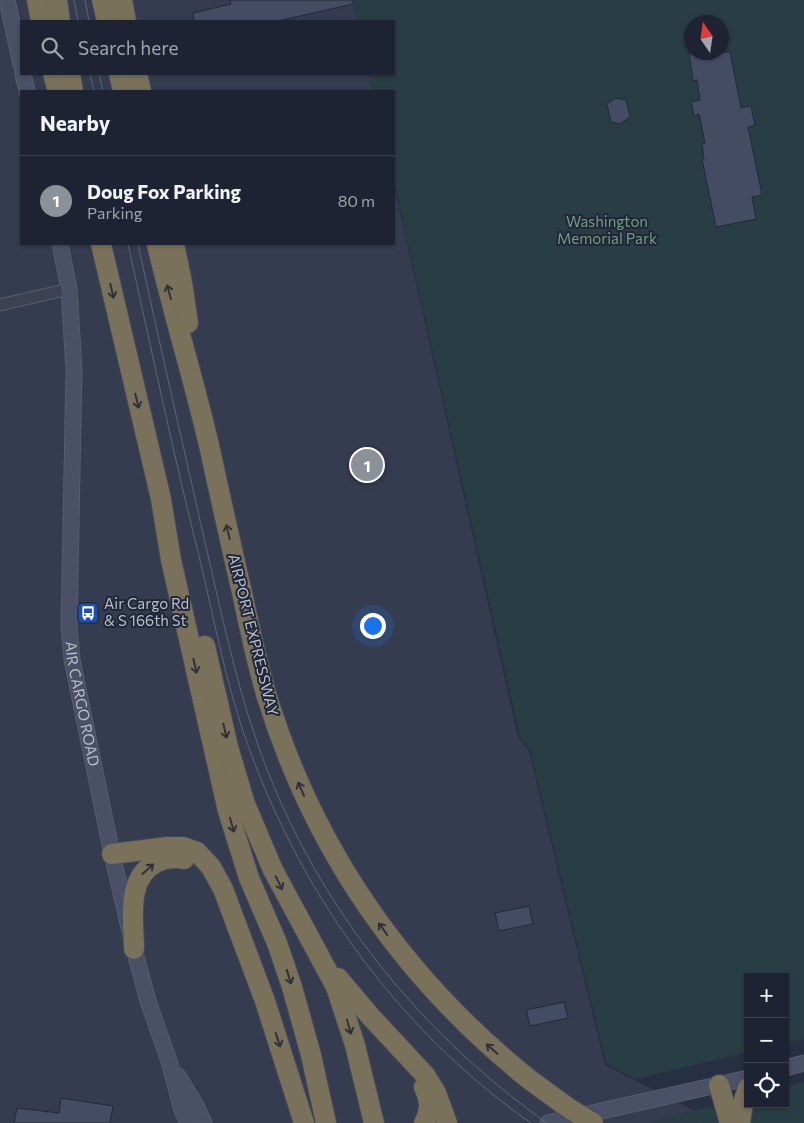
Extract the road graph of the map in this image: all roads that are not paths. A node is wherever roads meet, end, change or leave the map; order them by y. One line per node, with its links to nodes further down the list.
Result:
1 (7, 0): 10 (street)
2 (37, 0): 6 (highway)
3 (56, 0): 7 (highway)
4 (102, 0): 8 (highway)
5 (122, 0): 9 (highway)
6 (41, 20)
7 (60, 20)
8 (107, 20)
9 (126, 20)
10 (20, 60)
11 (23, 75): 16 (street)
12 (53, 75): 17 (highway)
13 (70, 75): 18 (highway)
14 (119, 75): 19 (highway)
15 (137, 75): 20 (highway)
16 (27, 90)
17 (58, 90)
18 (73, 90)
19 (123, 90)
20 (141, 90)
21 (60, 245): 25 (street, AIR CARGO ROAD)
22 (101, 245): 28 (highway, one-way to 28)
23 (157, 245): 27 (highway, AIRPORT EXPRESSWAY, one-way to 23)
24 (174, 245): 27 (highway)
25 (69, 289): 26 (street); 29 (street, AIR CARGO ROAD)
26 (0, 305)
27 (200, 407): 48 (highway, AIRPORT EXPRESSWAY, one-way to 27, bridge)
28 (161, 498): 30 (highway, one-way to 30); 44 (highway, one-way to 44)
29 (112, 854): 31 (highway); 32 (street, AIR CARGO ROAD)
30 (300, 920): 33 (highway); 40 (highway, one-way to 40)
31 (237, 928): 32 (highway, one-way to 31); 43 (highway, one-way to 43)
32 (134, 948): 34 (street, AIR CARGO ROAD)
33 (344, 986): 45 (highway); 46 (highway)
34 (169, 1061): 41 (street, AIR CARGO ROAD); 42 (street)
35 (804, 1063): 36 (street)
36 (789, 1067)
37 (744, 1079): 38 (street)
38 (719, 1085): 47 (street); 49 (highway)
39 (744, 1101): 50 (highway)
40 (373, 1119)
41 (188, 1123)
42 (204, 1123)
43 (304, 1123)
44 (326, 1123)
45 (424, 1123)
46 (447, 1123)
47 (548, 1123)
48 (593, 1123)
49 (730, 1123)
50 (740, 1123)

